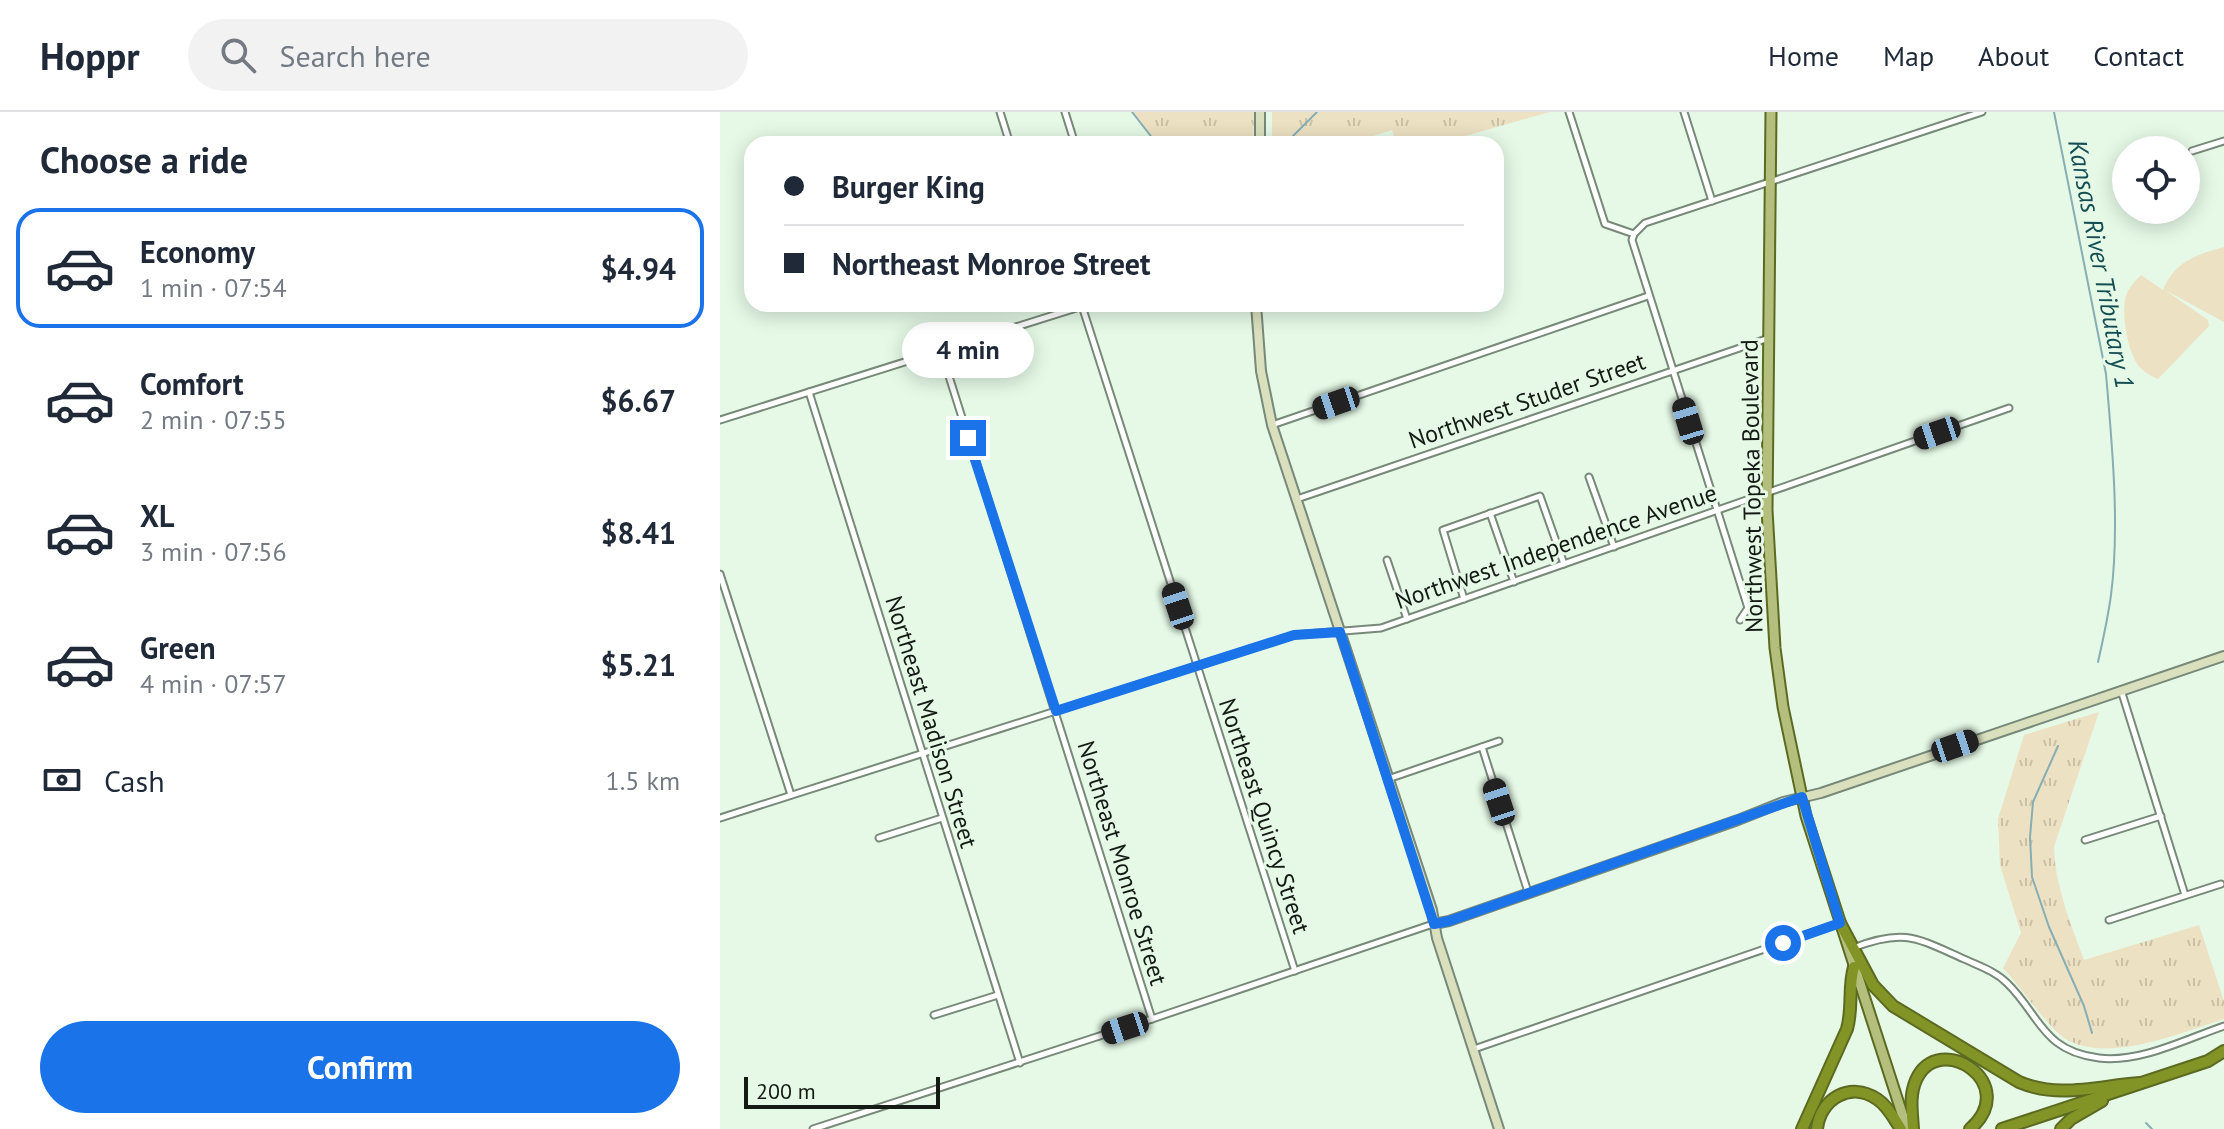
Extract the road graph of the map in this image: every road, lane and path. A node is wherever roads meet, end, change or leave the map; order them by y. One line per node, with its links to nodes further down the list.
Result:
1 (1000, 112): 8 (street)
2 (1065, 112): 9 (street)
3 (1260, 112): 10 (main road)
4 (1569, 112): 15 (street)
5 (1684, 112): 14 (street)
6 (1771, 112): 13 (main road, Northwest Topeka Boulevard)
7 (1982, 112): 13 (street)
8 (1008, 136)
9 (1072, 136)
10 (1260, 136)
11 (2224, 141): 12 (street)
12 (2200, 148)
13 (1770, 182): 14 (street); 20 (main road, Northwest Topeka Boulevard)
14 (1712, 201): 15 (street)
15 (1634, 234): 16 (street)
16 (1648, 296): 22 (street); 26 (street)
17 (1063, 312): 21 (street)
18 (1088, 312): 42 (street, Northeast Quincy Street)
19 (1257, 312): 26 (main road)
20 (1769, 337): 22 (street, Northwest Studer Street); 28 (main road, Northwest Topeka Boulevard)
21 (941, 351): 23 (street); 44 (street, Northeast Monroe Street)
22 (1673, 370): 29 (street, Northwest Studer Street); 30 (street)
23 (809, 392): 25 (street); 47 (street, Northeast Madison Street)
24 (2009, 408): 28 (street, Northwest Independence Avenue)
25 (720, 420)
26 (1272, 425): 29 (main road)
27 (1589, 477): 32 (street)
28 (1768, 493): 30 (street, Northwest Independence Avenue); 50 (main road, Northwest Topeka Boulevard)
29 (1297, 499): 40 (main road)
30 (1718, 510): 32 (street, Northwest Independence Avenue); 39 (street)
31 (1490, 513): 34 (street); 36 (street); 37 (street)
32 (1614, 547): 34 (street, Northwest Independence Avenue)
33 (1387, 560): 38 (street)
34 (1564, 564): 36 (street, Northwest Independence Avenue)
35 (720, 574): 49 (street)
36 (1514, 582): 37 (street, Northwest Independence Avenue)
37 (1464, 599): 38 (street, Northwest Independence Avenue)
38 (1407, 619): 40 (street, Northwest Independence Avenue)
39 (1740, 620)
40 (1340, 632): 42 (street, Northwest Independence Avenue); 48 (main road)
41 (2224, 656): 43 (main road)
42 (1197, 666): 44 (street, Northwest Independence Avenue); 64 (street, Northeast Quincy Street)
43 (2121, 689): 50 (main road); 51 (street)
44 (1056, 711): 47 (street, Northwest Independence Avenue); 67 (street, Northeast Monroe Street)
45 (1499, 741): 46 (street)
46 (1482, 747): 48 (street); 57 (street)
47 (922, 754): 49 (street, Northwest Independence Avenue); 53 (street, Northeast Madison Street)
48 (1387, 779): 61 (main road)
49 (791, 795): 52 (street, Northwest Independence Avenue)
50 (1802, 797): 57 (main road); 60 (main road, Northwest Topeka Boulevard)
51 (2161, 816): 55 (street); 58 (street)
52 (720, 818)
53 (942, 818): 54 (street); 65 (street, Northeast Madison Street)
54 (879, 838)
55 (2085, 840)
56 (2221, 884): 58 (street)
57 (1528, 892): 61 (main road)
58 (2185, 895): 59 (street)
59 (2109, 920)
60 (1840, 923): 62 (highway); 69 (street)
61 (1434, 924): 64 (street); 69 (main road)
62 (1851, 949): 63 (main road); 68 (street); 74 (highway)
63 (1854, 967): 78 (highway); 81 (main road)
64 (1295, 971): 67 (street)
65 (998, 995): 66 (street); 73 (street, Northeast Madison Street)
66 (934, 1015)
67 (1152, 1019): 73 (street)
68 (2224, 1026)
69 (1474, 1049): 77 (main road)
70 (2224, 1051): 72 (highway)
71 (2224, 1059): 72 (highway)
72 (2208, 1061): 74 (highway)
73 (1020, 1063): 76 (street)
74 (2140, 1083): 75 (highway)
75 (2123, 1089): 83 (highway); 84 (highway)
76 (813, 1129)
77 (1499, 1129)
78 (1802, 1129)
79 (1817, 1129): 80 (highway)
80 (1901, 1129)
81 (1910, 1129): 82 (highway)
82 (1970, 1129)
83 (2002, 1129)
84 (2061, 1129)

